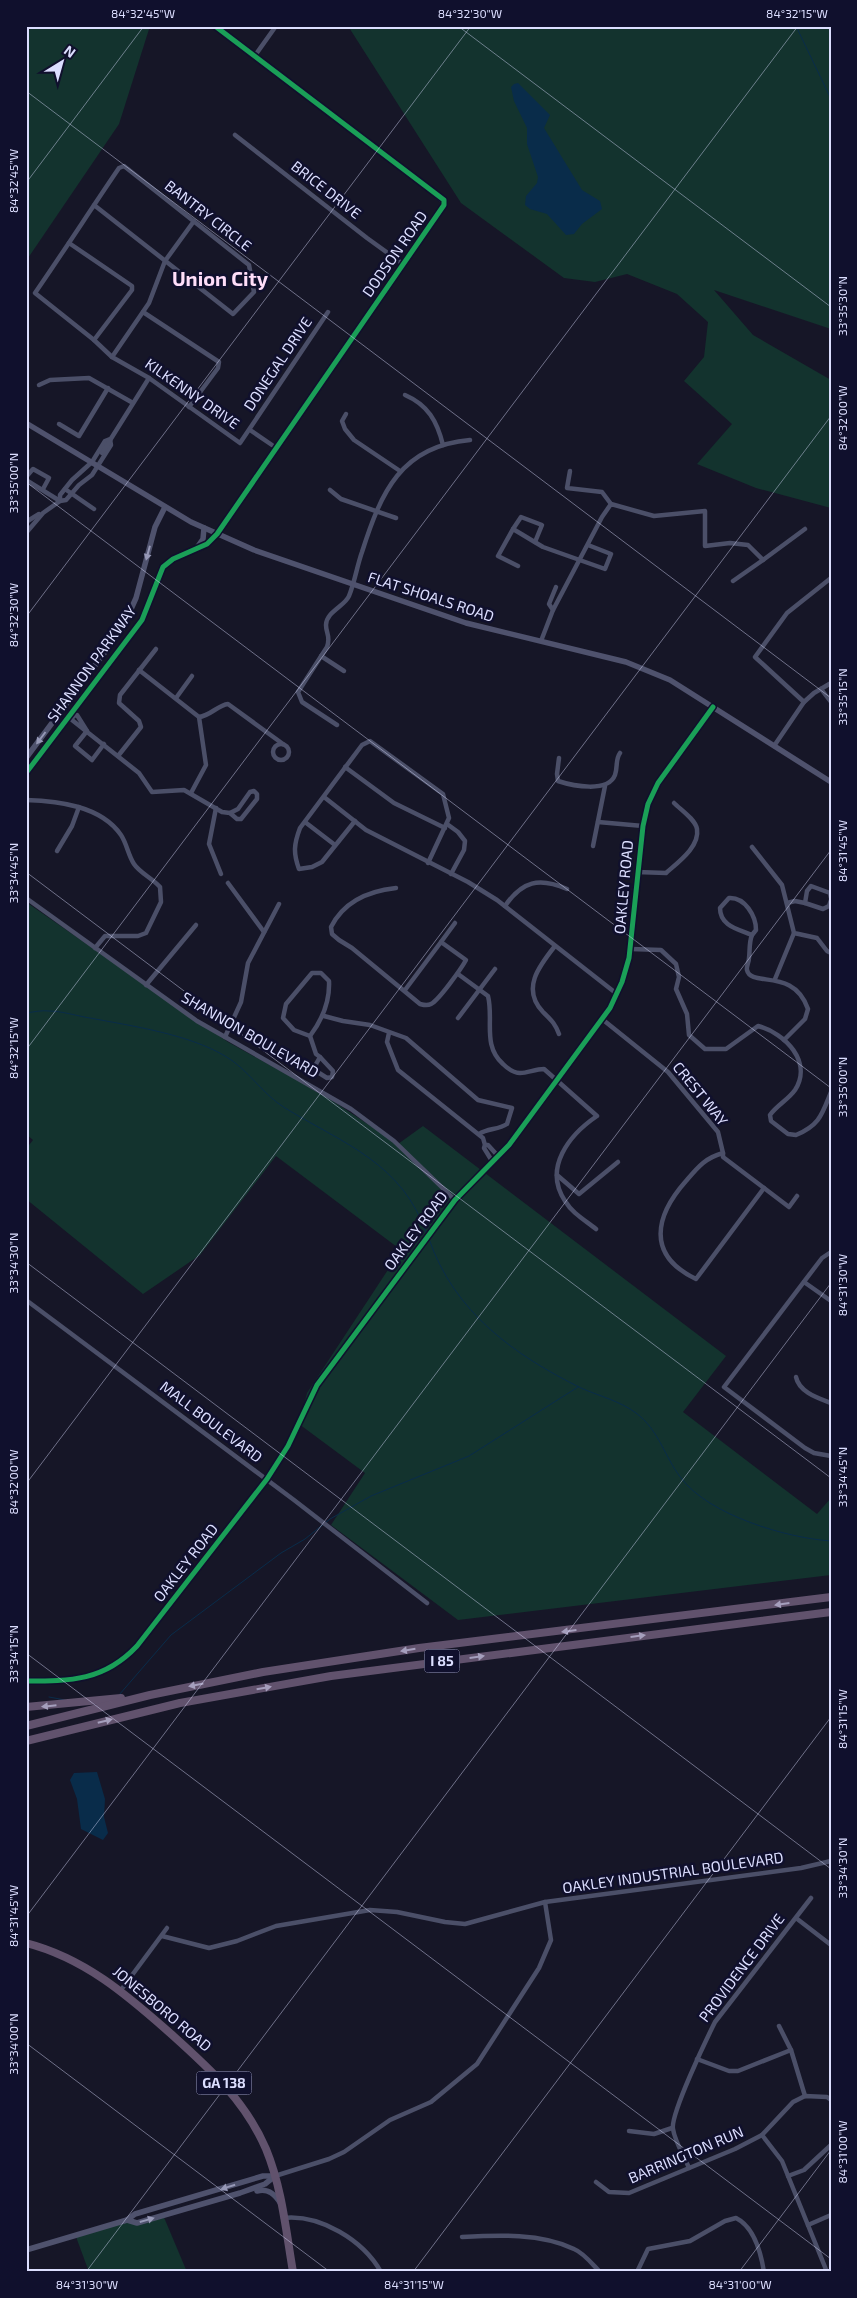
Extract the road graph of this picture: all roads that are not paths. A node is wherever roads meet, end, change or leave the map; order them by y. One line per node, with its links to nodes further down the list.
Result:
1 (215, 26): 3 (street, DODSON ROAD)
2 (276, 26): 3 (street)
3 (254, 56): 9 (street, DODSON ROAD)
4 (235, 135): 9 (street, BRICE DRIVE)
5 (94, 205): 6 (street, BANTRY CIRCLE); 7 (street); 8 (street, BANTRY CIRCLE)
6 (194, 221): 8 (street); 8 (street, BANTRY CIRCLE)
7 (69, 243): 12 (street, KILKENNY DRIVE); 12 (street)
8 (165, 261): 10 (street)
9 (403, 264): 49 (street, DODSON ROAD)
10 (144, 312): 13 (street); 19 (street)
11 (328, 312): 23 (street, DONEGAL DRIVE)
12 (94, 340): 13 (street, KILKENNY DRIVE)
13 (112, 357): 14 (street, KILKENNY DRIVE)
14 (149, 378): 18 (street); 19 (street, KILKENNY DRIVE)
15 (39, 385): 16 (street)
16 (108, 388): 18 (street); 22 (street)
17 (405, 396): 25 (street)
18 (133, 403): 27 (street)
19 (189, 407): 23 (street, KILKENNY DRIVE)
20 (346, 414): 30 (street)
21 (26, 423): 28 (street, FLAT SHOALS ROAD)
22 (59, 424)
23 (250, 430): 26 (street, KILKENNY DRIVE)
24 (470, 440): 25 (street)
25 (443, 444): 30 (street)
26 (272, 445)
27 (102, 453): 28 (street); 29 (street)
28 (92, 462): 29 (street, FLAT SHOALS ROAD); 34 (street)
29 (99, 466): 36 (street); 39 (street, FLAT SHOALS ROAD)
30 (400, 470): 41 (street)
31 (570, 471): 38 (street)
32 (26, 479): 33 (street); 33 (street)
33 (43, 489): 37 (street)
34 (65, 489): 36 (street); 37 (street)
35 (330, 490): 41 (street)
36 (72, 493): 37 (street); 40 (street)
37 (60, 501): 42 (street)
38 (611, 504): 51 (street); 54 (street)
39 (165, 507): 45 (street, FLAT SHOALS ROAD); 80 (street, SHANNON PARKWAY, one-way to 80)
40 (94, 509)
41 (376, 511): 43 (street); 58 (street)
42 (43, 513): 44 (street); 48 (street)
43 (396, 518)
44 (26, 522)
45 (204, 528): 49 (street, FLAT SHOALS ROAD); 52 (street)
46 (513, 529): 50 (street); 50 (street); 55 (street)
47 (805, 529): 54 (street)
48 (26, 533)
49 (217, 534): 52 (street, SHANNON PARKWAY); 58 (street, FLAT SHOALS ROAD)
50 (535, 542): 53 (street)
51 (588, 545): 53 (street); 53 (street)
52 (194, 550): 83 (street, SHANNON PARKWAY)
53 (580, 560): 60 (street)
54 (763, 560): 57 (street)
55 (518, 566)
56 (831, 578): 70 (street)
57 (734, 581)
58 (353, 585): 61 (street, FLAT SHOALS ROAD); 63 (street)
59 (556, 587): 60 (street)
60 (553, 610): 61 (street)
61 (541, 642): 72 (street, FLAT SHOALS ROAD)
62 (156, 649): 64 (street)
63 (321, 656): 65 (street); 74 (street)
64 (139, 670): 69 (street); 79 (street)
65 (344, 671)
66 (192, 676): 69 (street)
67 (831, 683): 68 (street)
68 (821, 689): 70 (street); 71 (street)
69 (176, 698): 73 (street)
70 (804, 702): 77 (street)
71 (831, 702)
72 (713, 707): 77 (street, FLAT SHOALS ROAD); 97 (street, OAKLEY ROAD)
73 (199, 717): 76 (street); 86 (street)
74 (337, 725)
75 (104, 744): 75 (street); 79 (street)
76 (283, 744)
77 (774, 746): 84 (street, FLAT SHOALS ROAD)
78 (620, 753): 85 (street)
79 (118, 756): 86 (street)
80 (26, 758)
81 (559, 758): 85 (street)
82 (346, 767): 87 (street); 96 (street); 96 (street)
83 (26, 773)
84 (831, 782)
85 (605, 786): 95 (street)
86 (191, 793): 91 (street)
87 (324, 797): 93 (street); 94 (street)
88 (26, 800): 90 (street)
89 (674, 803): 103 (street)
90 (80, 807): 101 (street); 122 (street)
91 (216, 808): 92 (street); 104 (street)
92 (230, 813): 92 (street)
93 (355, 821): 98 (street); 102 (street)
94 (305, 822): 98 (street); 98 (street)
95 (598, 822): 97 (street); 99 (street)
96 (446, 826): 102 (street); 105 (street)
97 (643, 826): 103 (street, OAKLEY ROAD)
98 (335, 844)
99 (593, 846)
100 (752, 847): 111 (street)
101 (57, 851)
102 (428, 863): 105 (street)
103 (637, 872): 123 (street, OAKLEY ROAD)
104 (220, 874)
105 (451, 874): 114 (street)
106 (228, 883): 117 (street)
107 (396, 888): 129 (street)
108 (567, 889): 114 (street)
109 (26, 898): 122 (street, SHANNON BOULEVARD)
110 (831, 899): 112 (street); 112 (street)
111 (787, 903): 112 (street); 118 (street)
112 (805, 903)
113 (279, 904): 117 (street)
114 (505, 906): 121 (street)
115 (455, 923): 120 (street)
116 (196, 925): 128 (street)
117 (264, 932): 138 (street)
118 (794, 933): 124 (street); 127 (street)
119 (752, 935): 119 (street); 127 (street)
120 (441, 942): 126 (street); 129 (street)
121 (555, 946): 131 (street); 136 (street)
122 (96, 948): 128 (street, SHANNON BOULEVARD)
123 (631, 949): 131 (street, OAKLEY ROAD); 139 (street)
124 (831, 953)
125 (496, 969): 130 (street)
126 (458, 974): 129 (street); 130 (street)
127 (775, 979): 139 (street)
128 (146, 985): 138 (street, SHANNON BOULEVARD)
129 (405, 990)
130 (480, 990): 133 (street); 141 (street)
131 (616, 994): 134 (street, OAKLEY ROAD)
132 (324, 1016): 135 (street); 137 (street); 137 (street)
133 (458, 1018)
134 (602, 1019): 141 (street, OAKLEY ROAD); 148 (street, CREST WAY)
135 (389, 1033): 144 (street); 145 (street)
136 (558, 1034)
137 (310, 1036): 140 (street)
138 (225, 1037): 155 (street, SHANNON BOULEVARD)
139 (784, 1040): 143 (street)
140 (320, 1057): 140 (street)
141 (556, 1079): 149 (street, OAKLEY ROAD); 152 (street)
142 (831, 1092): 143 (street)
143 (829, 1103)
144 (492, 1130): 145 (street); 146 (street)
145 (479, 1134): 146 (street)
146 (483, 1138): 147 (street)
147 (485, 1144): 149 (street); 150 (street)
148 (722, 1153): 153 (street); 153 (street)
149 (498, 1156): 150 (street, OAKLEY ROAD)
150 (492, 1162): 155 (street, OAKLEY ROAD)
151 (618, 1162): 152 (street)
152 (557, 1175): 156 (street)
153 (764, 1188): 154 (street)
154 (798, 1196)
155 (455, 1200): 164 (street, OAKLEY ROAD)
156 (596, 1229)
157 (831, 1252): 158 (street)
158 (804, 1282): 160 (street); 163 (street)
159 (26, 1300): 164 (street, MALL BOULEVARD)
160 (831, 1301)
161 (796, 1377): 162 (street)
162 (831, 1403)
163 (831, 1456)
164 (267, 1479): 166 (street, MALL BOULEVARD); 168 (street, OAKLEY ROAD)
165 (831, 1597): 169 (highway, I 85, one-way to 169)
166 (427, 1603)
167 (831, 1612): 172 (highway, I 85, one-way to 167)
168 (26, 1682)
169 (150, 1695): 170 (highway, one-way to 170); 171 (highway, I 85)
170 (26, 1707)
171 (26, 1726)
172 (26, 1741)
173 (831, 1862): 175 (street, OAKLEY INDUSTRIAL BOULEVARD)
174 (811, 1898): 176 (street, PROVIDENCE DRIVE)
175 (545, 1902): 178 (street); 192 (street, OAKLEY INDUSTRIAL BOULEVARD)
176 (796, 1918): 180 (street); 184 (street, PROVIDENCE DRIVE)
177 (167, 1928): 178 (street)
178 (162, 1936): 181 (street)
179 (26, 1943): 181 (highway, JONESBORO ROAD / GA 138)
180 (831, 1946)
181 (121, 1990): 192 (highway, JONESBORO ROAD / GA 138)
182 (779, 2026): 183 (street)
183 (791, 2050): 184 (street); 185 (street)
184 (698, 2059): 187 (street, PROVIDENCE DRIVE)
185 (805, 2096): 186 (street); 189 (street, BARRINGTON RUN)
186 (831, 2100)
187 (672, 2128): 188 (street); 191 (street)
188 (629, 2131)
189 (762, 2135): 191 (street, BARRINGTON RUN); 193 (street)
190 (831, 2145): 193 (street)
191 (689, 2168): 194 (street, BARRINGTON RUN)
192 (275, 2176): 195 (street, OAKLEY INDUSTRIAL BOULEVARD); 196 (highway, JONESBORO ROAD / GA 138); 199 (street, OAKLEY INDUSTRIAL BOULEVARD, one-way to 199)
193 (788, 2176): 200 (street)
194 (596, 2182)
195 (214, 2201): 196 (street); 199 (street, OAKLEY INDUSTRIAL BOULEVARD, one-way to 195)
196 (281, 2204): 198 (highway, JONESBORO ROAD / GA 138)
197 (831, 2215): 200 (street)
198 (283, 2218): 203 (highway, JONESBORO ROAD / GA 138); 204 (street)
199 (126, 2220): 202 (street, OAKLEY INDUSTRIAL BOULEVARD)
200 (808, 2225): 208 (street)
201 (462, 2237): 205 (street)
202 (26, 2250)
203 (293, 2272)
204 (381, 2272)
205 (600, 2272)
206 (637, 2272): 207 (street)
207 (764, 2272)
208 (827, 2272)

